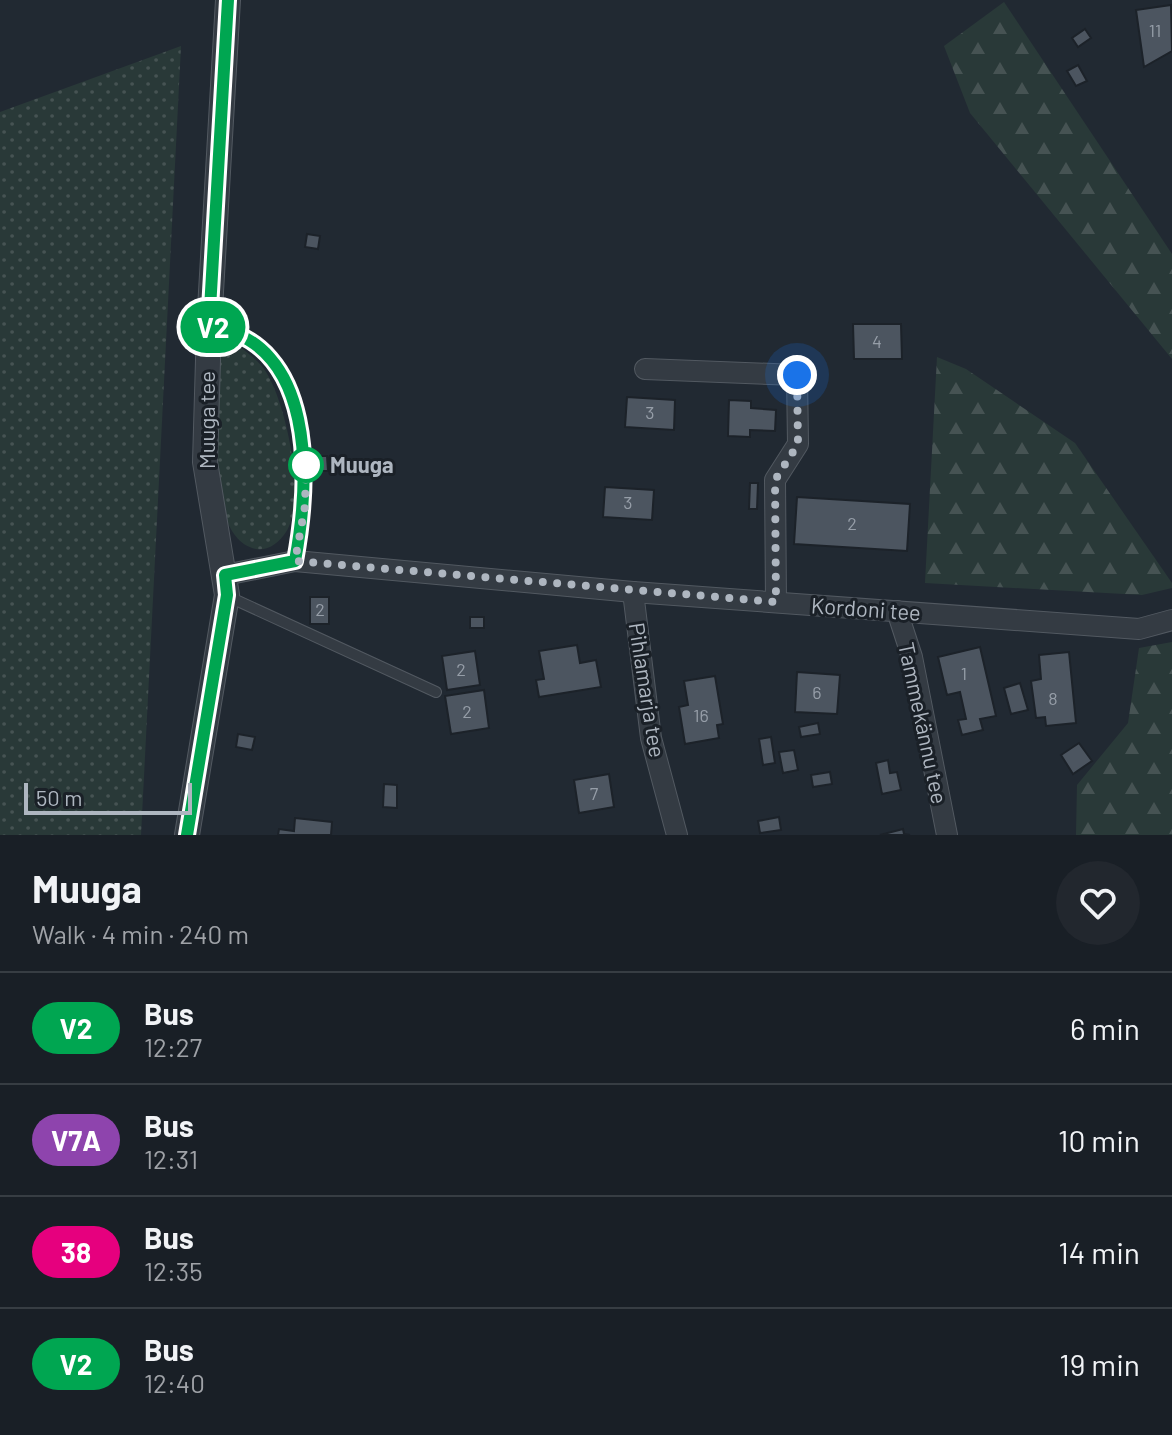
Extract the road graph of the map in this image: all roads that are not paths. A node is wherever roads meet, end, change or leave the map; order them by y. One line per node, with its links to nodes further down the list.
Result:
1 (228, 0): 2 (street, Muuga tee)
2 (209, 326): 4 (lane); 5 (street, Muuga tee)
3 (645, 369): 7 (street)
4 (295, 561): 5 (street, Kordoni tee); 6 (street, Kordoni tee)
5 (226, 585): 10 (lane); 11 (street, Muuga tee)
6 (633, 592): 7 (street, Kordoni tee); 12 (street, Pihlamarja tee)
7 (776, 602): 8 (street, Kordoni tee)
8 (897, 611): 9 (street, Kordoni tee); 13 (street, Tammekännu tee)
9 (1172, 620)
10 (436, 692)
11 (187, 835)
12 (677, 835)
13 (947, 835)

